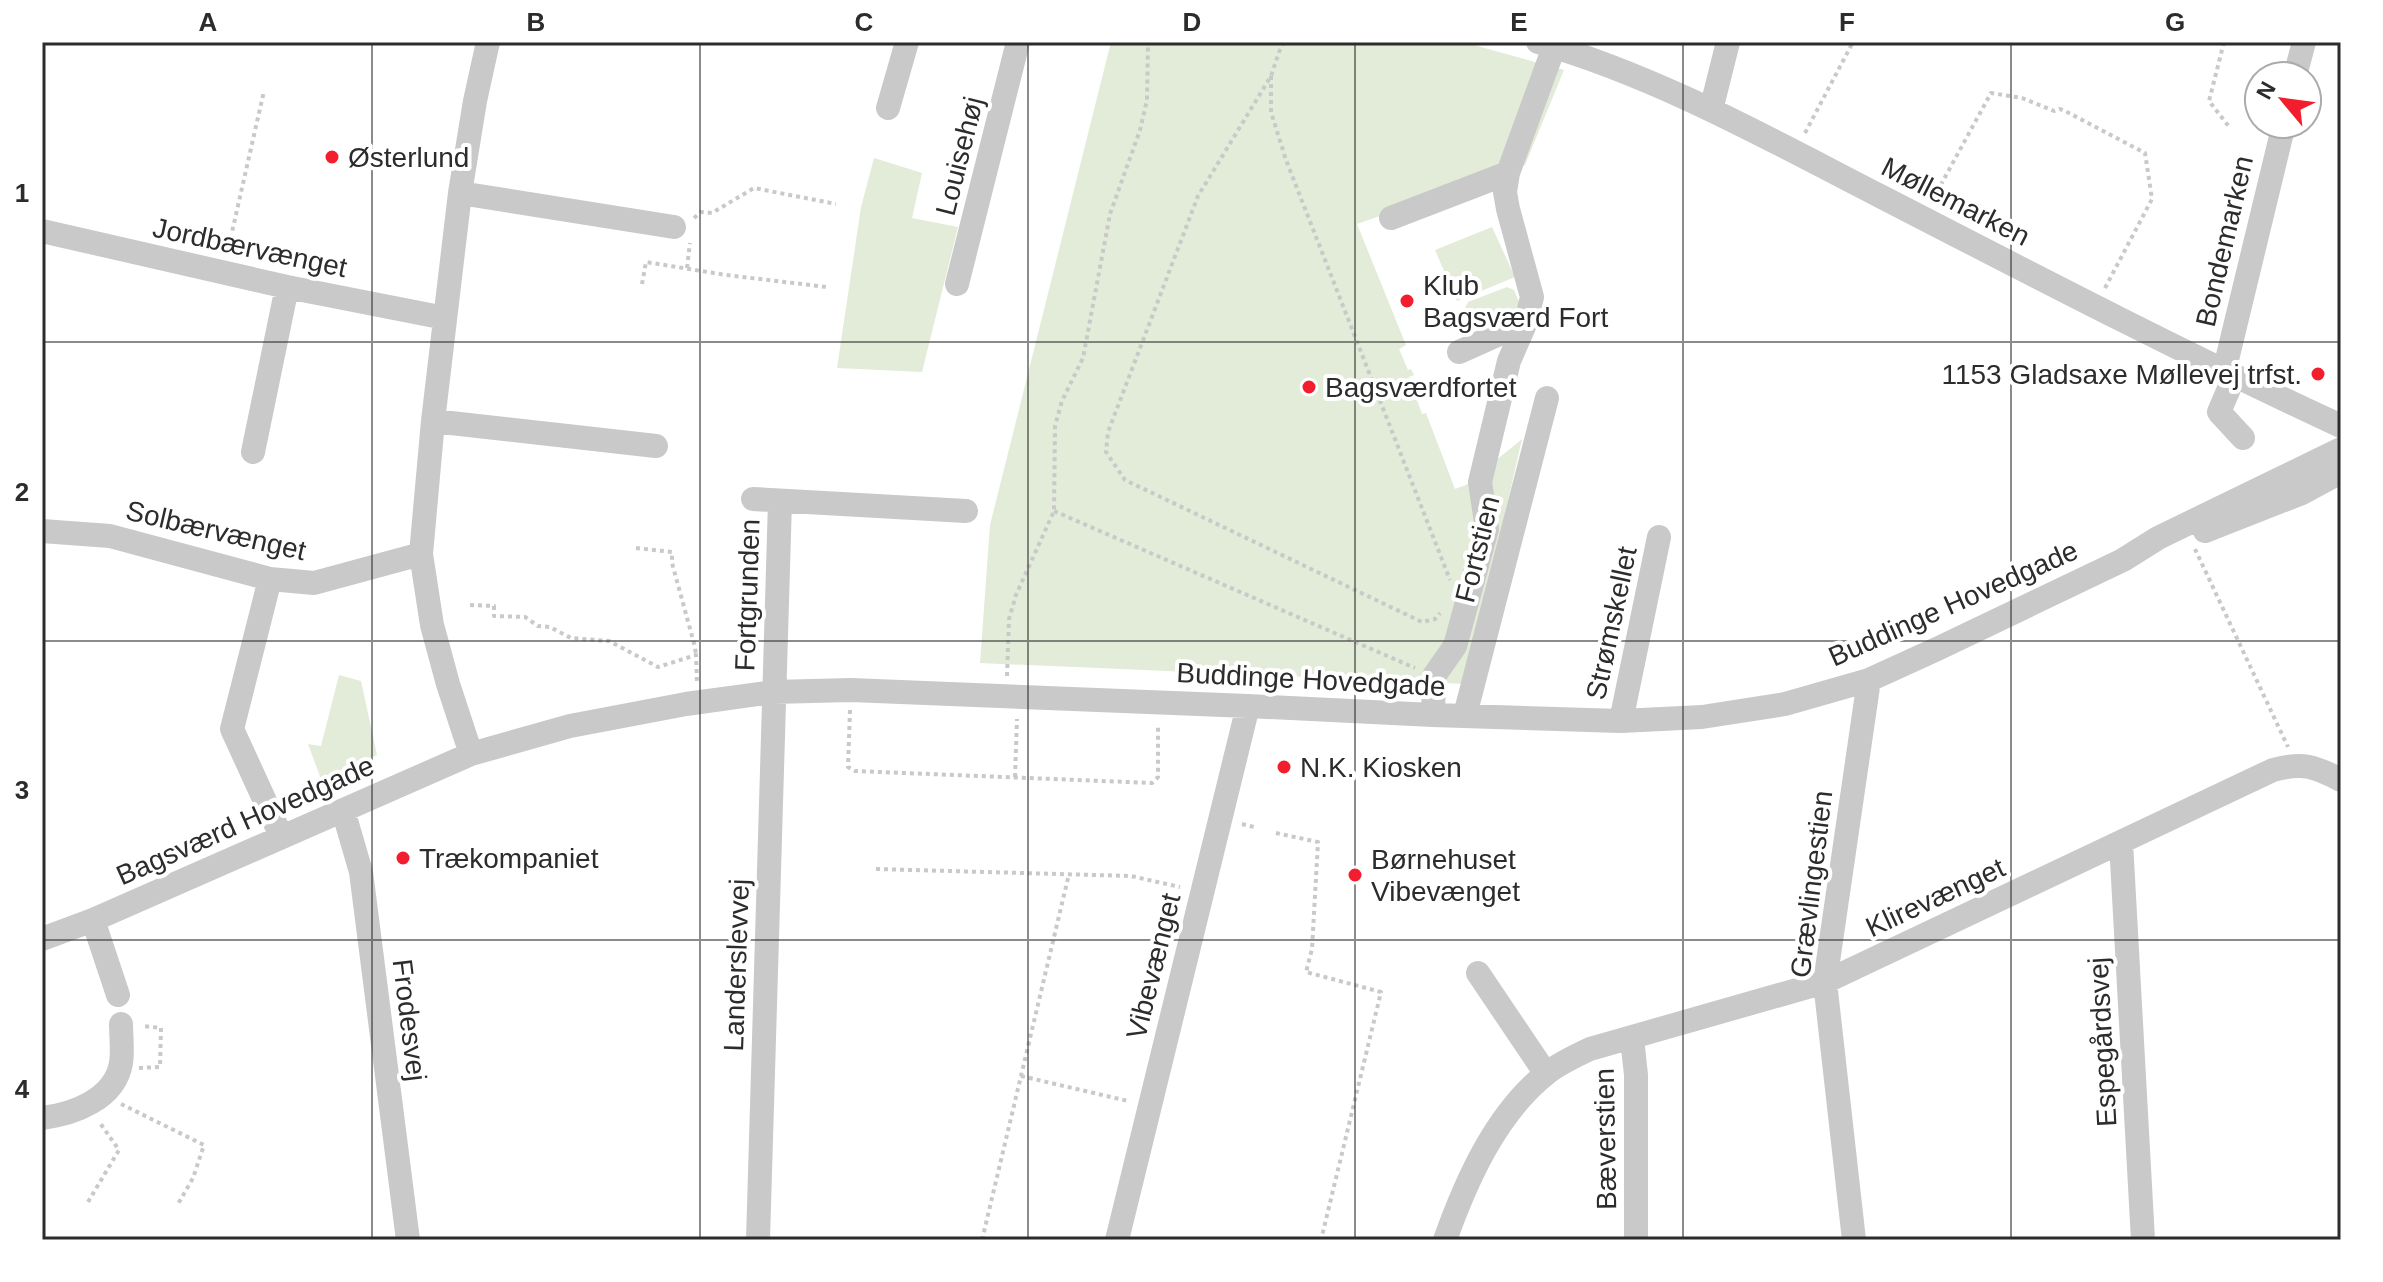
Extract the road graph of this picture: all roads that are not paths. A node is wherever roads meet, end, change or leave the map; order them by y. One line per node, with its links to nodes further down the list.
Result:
1 (488, 42): 10 (street)
2 (907, 42): 6 (street)
3 (1018, 42): 14 (street, Louisehøj)
4 (1728, 42): 7 (street)
5 (1546, 44): 7 (street, Møllemarken); 9 (street)
6 (888, 108)
7 (1711, 110): 19 (street, Møllemarken)
8 (2280, 140): 19 (street, Bondemarken)
9 (1508, 173): 11 (street); 17 (street)
10 (460, 193): 12 (street); 16 (street)
11 (1391, 218)
12 (684, 222)
13 (42, 231): 15 (street, Jordbærvænget)
14 (957, 284)
15 (287, 287): 16 (street, Jordbærvænget); 26 (street)
16 (445, 318): 21 (street)
17 (1526, 322): 18 (street); 39 (street)
18 (1459, 352)
19 (2229, 374): 22 (street, Møllemarken); 23 (street, Bondemarken)
20 (1547, 398): 40 (street, Fortstien)
21 (433, 421): 24 (street); 33 (street)
22 (2341, 426)
23 (2243, 438)
24 (656, 446)
25 (2341, 449): 34 (street, Buddinge Hovedgade)
26 (253, 452)
27 (2341, 472): 34 (street, Buddinge Hovedgade)
28 (753, 499): 29 (street, Fortgrunden)
29 (780, 501): 30 (street, Fortgrunden); 37 (street, Fortgrunden)
30 (966, 511)
31 (42, 531): 35 (street, Solbærvænget)
32 (1659, 537): 41 (street, Strømskellet)
33 (421, 554): 35 (street, Solbærvænget); 42 (street)
34 (2123, 560): 36 (street, Buddinge Hovedgade)
35 (270, 579): 45 (street)
36 (1869, 680): 41 (street, Buddinge Hovedgade); 50 (street, Grævlingestien)
37 (773, 692): 38 (street, Buddinge Hovedgade); 42 (street, Buddinge Hovedgade); 57 (street, Landerslevvej)
38 (1248, 706): 39 (street, Buddinge Hovedgade); 58 (street, Vibevænget)
39 (1433, 715): 40 (street, Buddinge Hovedgade)
40 (1465, 715): 41 (street, Buddinge Hovedgade)
41 (1621, 721)
42 (471, 754): 44 (street, Bagsværd Hovedgade)
43 (2341, 780): 46 (street, Klirevænget)
44 (343, 810): 45 (street, Bagsværd Hovedgade); 56 (street, Frodesvej)
45 (281, 836): 47 (street, Bagsværd Hovedgade)
46 (2121, 842): 50 (street, Klirevænget); 62 (street, Espegårdsvej)
47 (93, 920): 48 (street, Bagsværd Hovedgade); 51 (street)
48 (42, 939)
49 (1478, 973): 54 (street)
50 (1825, 982): 53 (street, Klirevænget); 61 (street, Grævlingestien)
51 (118, 995)
52 (121, 1024): 55 (street)
53 (1632, 1038): 54 (street, Klirevænget); 60 (street, Bæverstien)
54 (1546, 1074): 59 (street, Klirevænget)
55 (42, 1118)
56 (408, 1240)
57 (758, 1240)
58 (1117, 1240)
59 (1445, 1240)
60 (1636, 1240)
61 (1854, 1240)
62 (2143, 1240)

